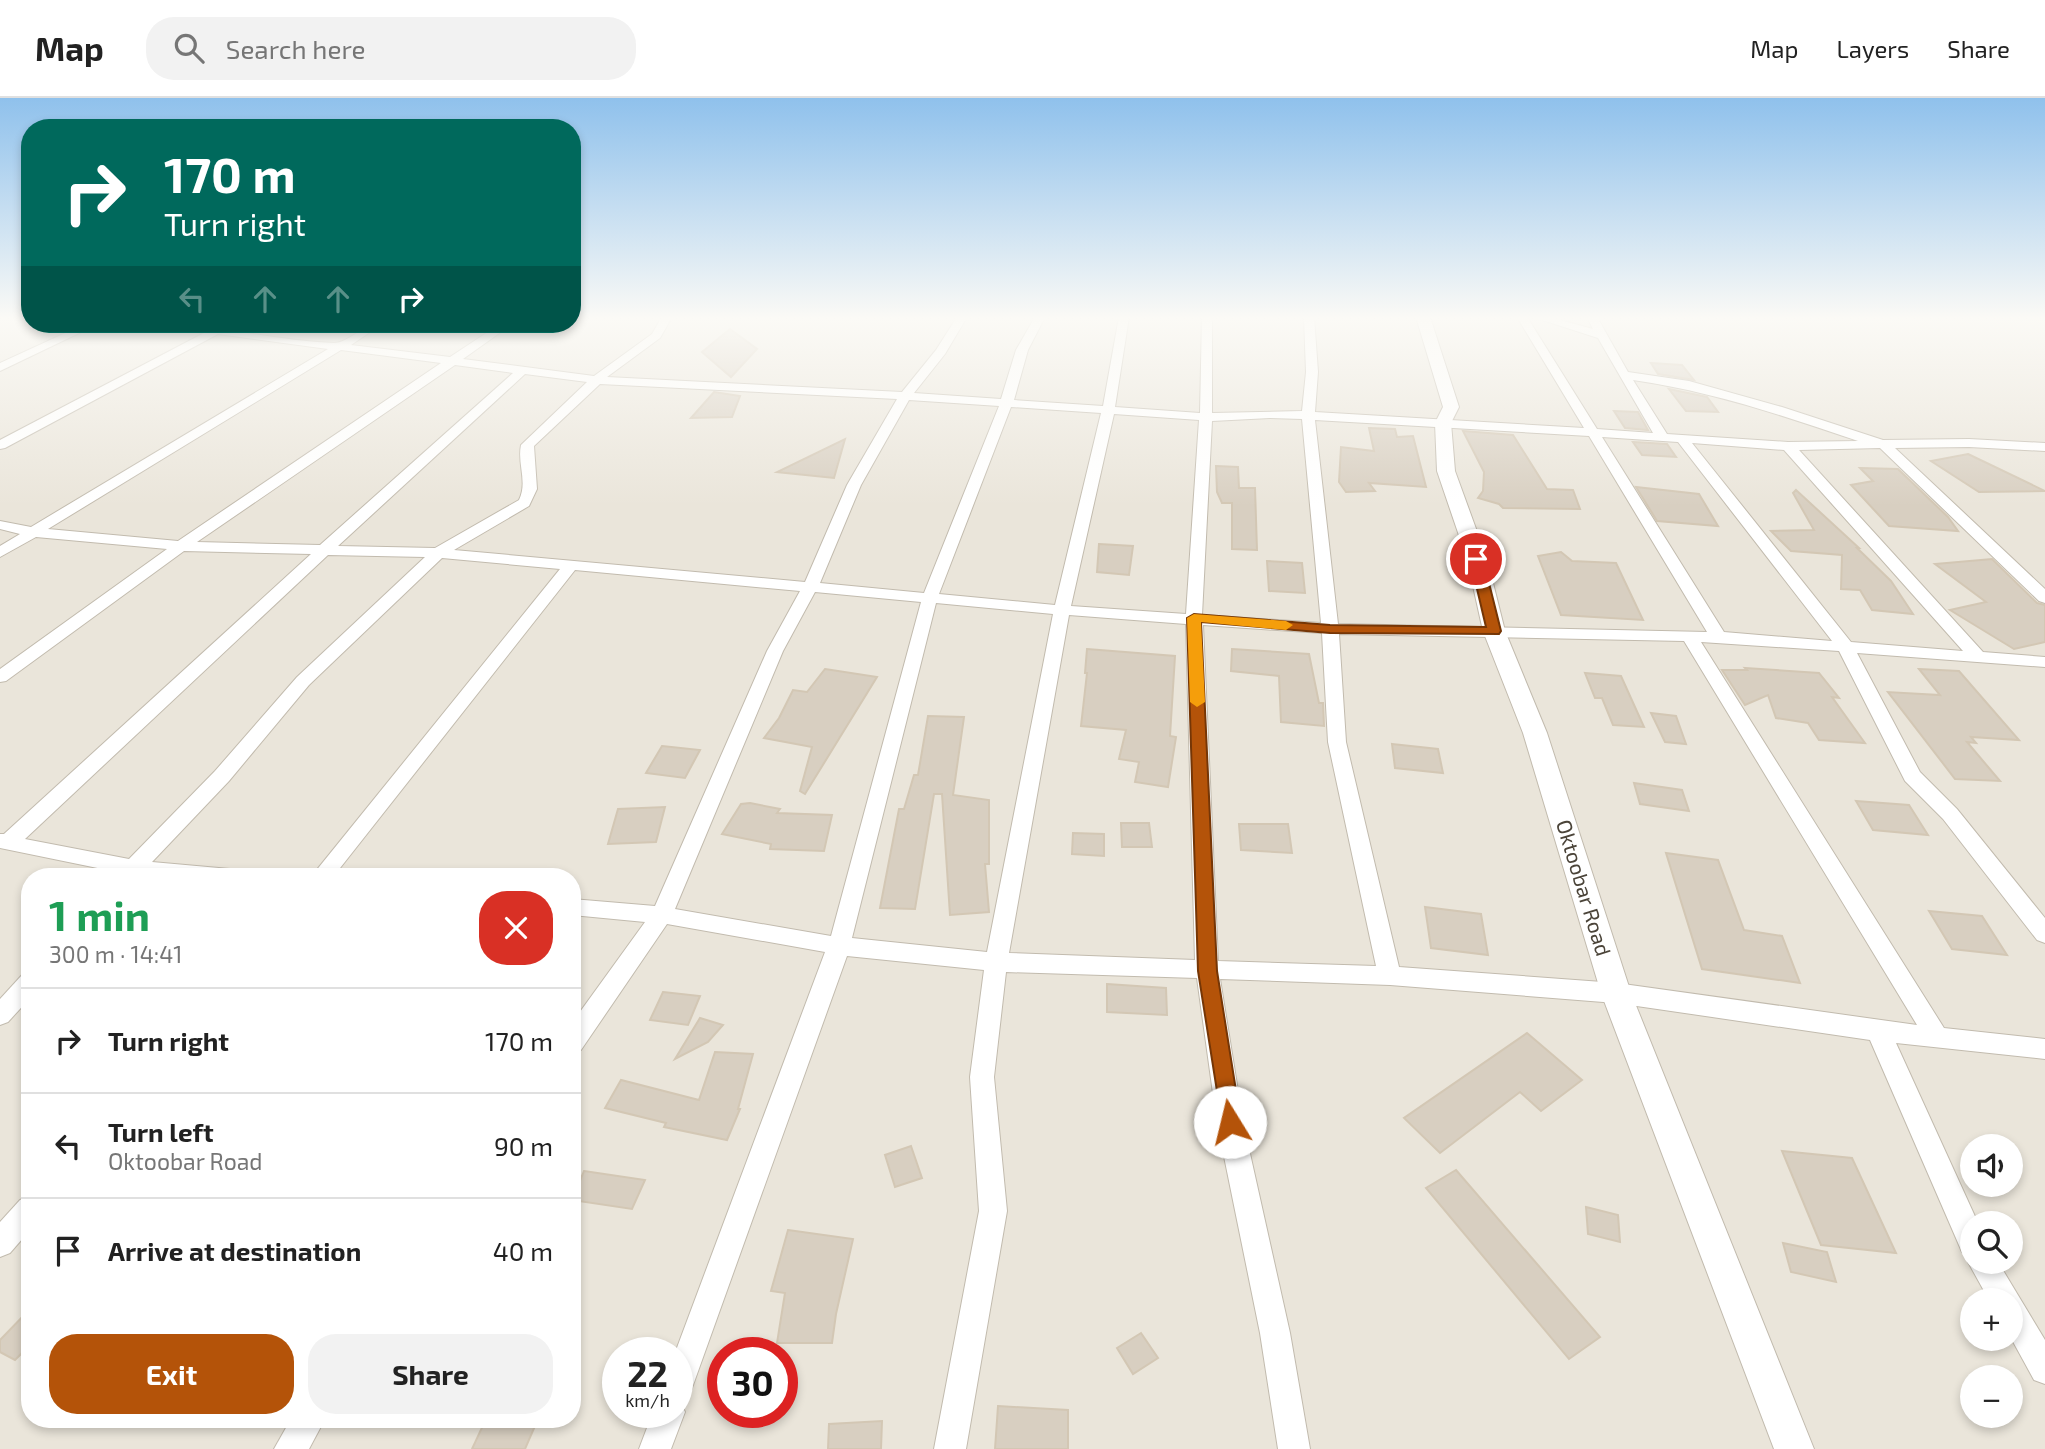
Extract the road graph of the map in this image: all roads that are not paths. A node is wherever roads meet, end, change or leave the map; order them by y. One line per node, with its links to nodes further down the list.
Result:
1 (123, 380): 24 (street)
2 (284, 380): 29 (street)
3 (425, 380): 30 (street)
4 (512, 380): 31 (street)
5 (599, 380): 15 (street); 33 (street)
6 (918, 380): 15 (street)
7 (1012, 380): 16 (street)
8 (1113, 380): 17 (street)
9 (1206, 380): 19 (street)
10 (1311, 380): 18 (street)
11 (1443, 380): 20 (street, Oktoobar Road)
12 (1561, 380): 21 (street)
13 (1627, 380): 22 (street)
14 (1658, 380): 26 (street)
15 (905, 396): 16 (street); 35 (street)
16 (1005, 403): 17 (street); 36 (street)
17 (1108, 411): 19 (street); 38 (street)
18 (1308, 415): 19 (street); 20 (street); 40 (street)
19 (1206, 417): 39 (street)
20 (1443, 423): 21 (street); 41 (street, Oktoobar Road)
21 (1594, 433): 22 (street); 43 (street)
22 (1663, 438): 23 (street)
23 (1682, 439): 25 (street); 44 (street)
24 (0, 445)
25 (1788, 446): 26 (street); 45 (street)
26 (1884, 446): 27 (street); 37 (street)
27 (2045, 447)
28 (0, 525): 29 (street)
29 (33, 532): 30 (street); 32 (street)
30 (181, 546): 31 (street); 47 (street)
31 (324, 550): 33 (street); 48 (street)
32 (0, 552)
33 (438, 553): 34 (street); 50 (street)
34 (572, 564): 35 (street); 51 (street)
35 (810, 585): 36 (street); 53 (street)
36 (930, 597): 38 (street); 55 (street)
37 (2045, 598)
38 (1062, 610): 39 (street); 56 (street)
39 (1194, 618): 40 (street); 57 (street)
40 (1330, 629): 41 (street); 58 (street)
41 (1494, 631): 42 (street); 60 (street, Oktoobar Road)
42 (1689, 636): 43 (street); 64 (street)
43 (1719, 637): 44 (street)
44 (1845, 646): 45 (street); 54 (street)
45 (1978, 657): 46 (street)
46 (2045, 662)
47 (0, 677)
48 (4, 842): 49 (street)
49 (112, 868)
50 (133, 868)
51 (328, 868)
52 (581, 908): 53 (street)
53 (662, 915): 55 (street); 62 (street)
54 (2045, 934)
55 (839, 946): 56 (street); 70 (street)
56 (996, 961): 57 (street); 76 (street)
57 (1207, 971): 58 (street); 77 (street)
58 (1390, 976): 60 (street)
59 (21, 992): 61 (street)
60 (1616, 993): 63 (street); 78 (street, Oktoobar Road)
61 (0, 1015)
62 (581, 1030)
63 (1878, 1031): 64 (street); 66 (street)
64 (1937, 1037): 65 (street)
65 (2045, 1049)
66 (1960, 1215)
67 (21, 1219): 68 (street)
68 (0, 1243)
69 (2023, 1331): 71 (street)
70 (693, 1344)
71 (2045, 1369)
72 (304, 1428): 74 (street)
73 (662, 1428): 75 (street)
74 (290, 1449)
75 (655, 1449)
76 (950, 1449)
77 (1294, 1449)
78 (1794, 1449)

